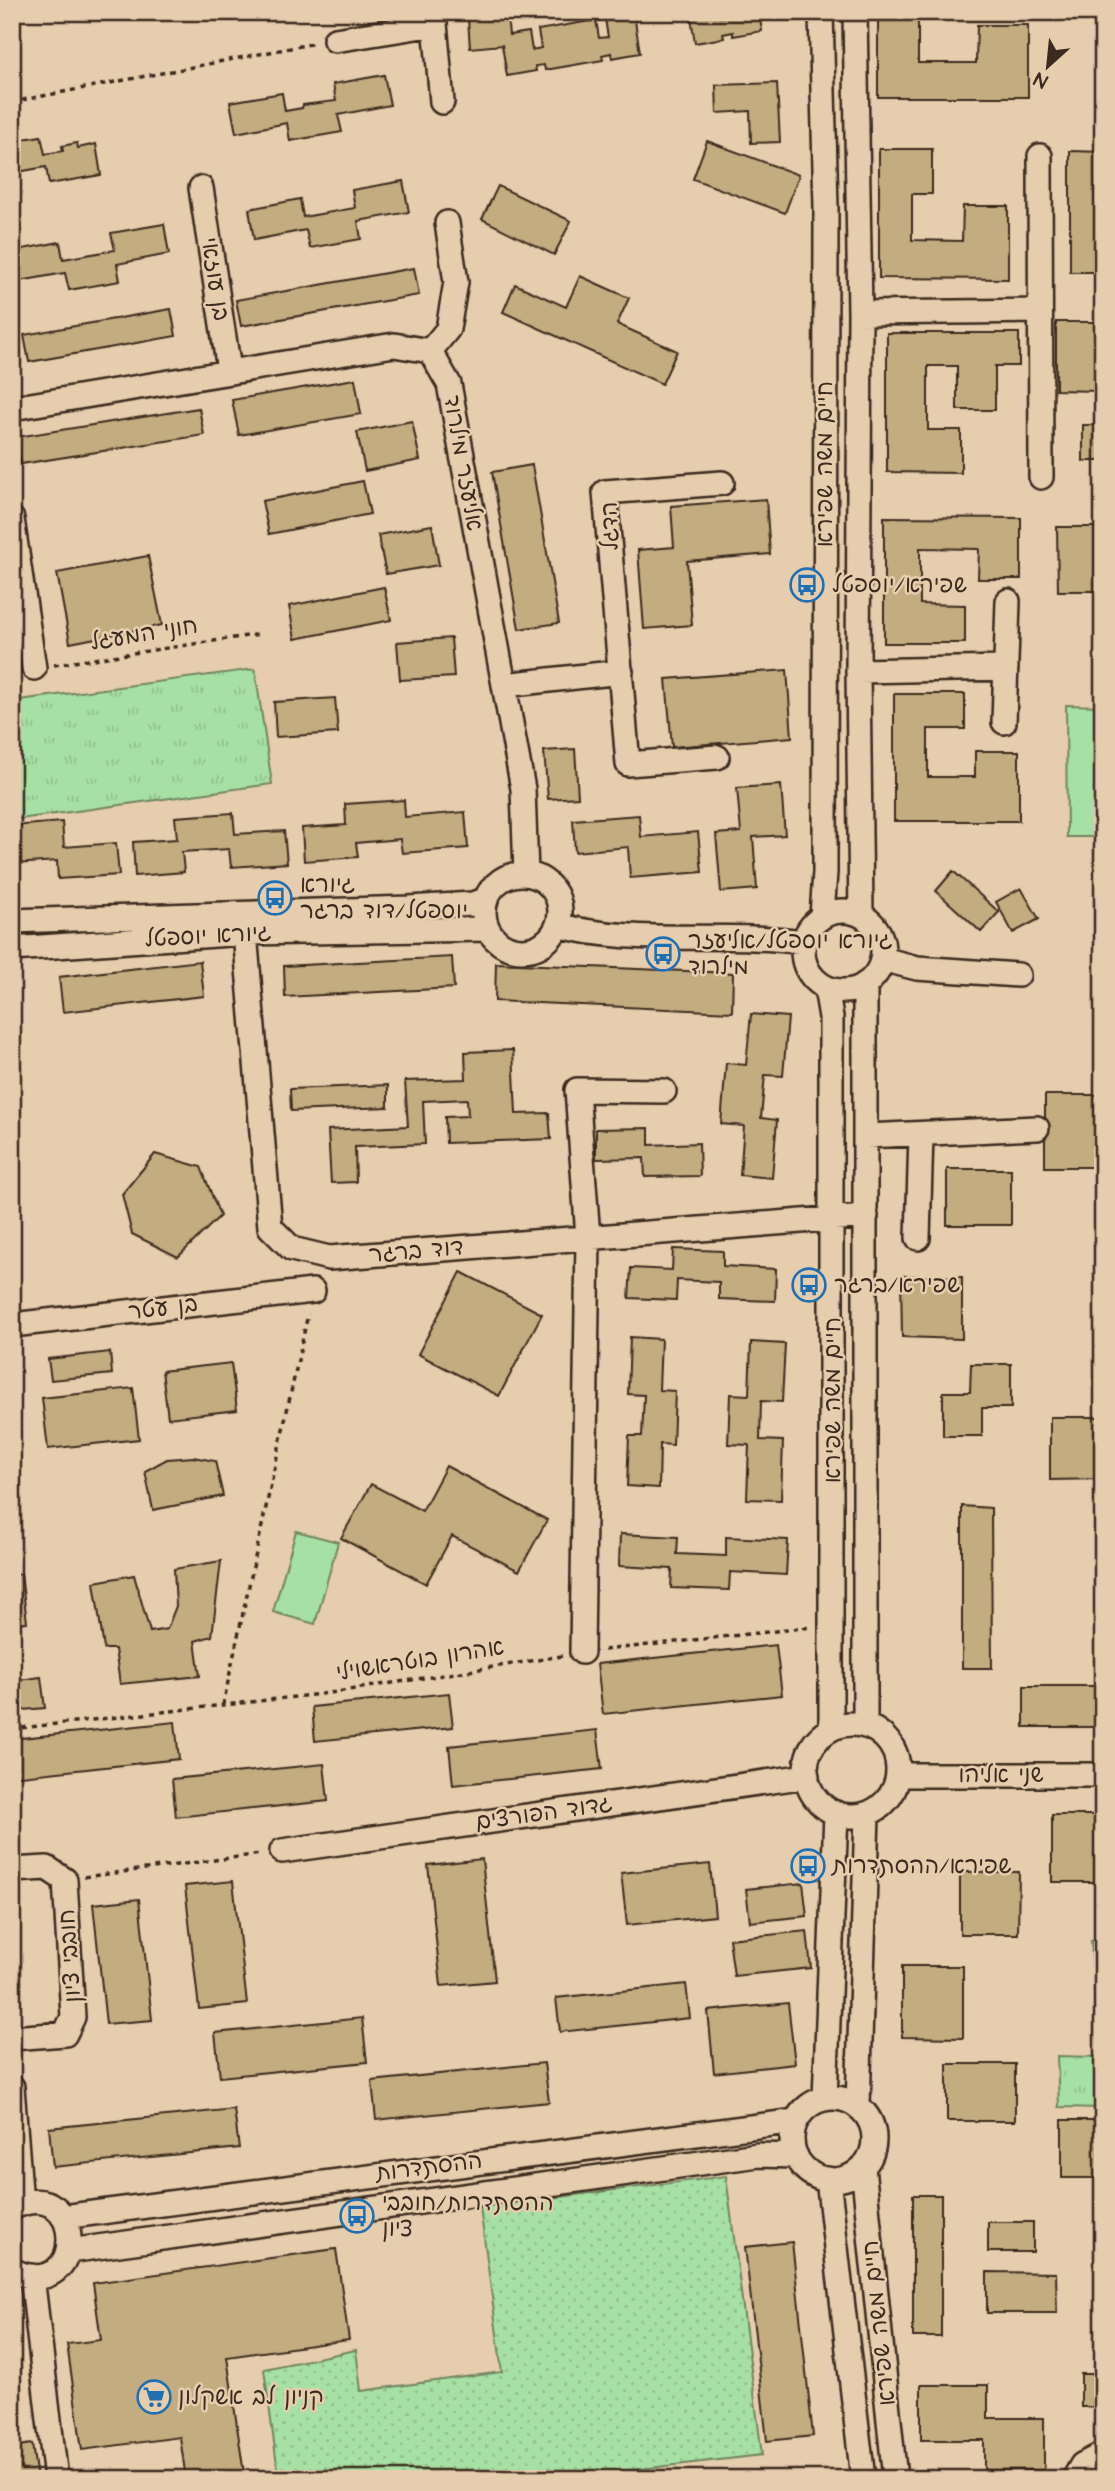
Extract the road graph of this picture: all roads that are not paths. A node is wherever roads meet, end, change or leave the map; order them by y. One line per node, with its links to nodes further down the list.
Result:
1 (821, 12): 28 (street, חיים משה שפירא)
2 (855, 12): 10 (street, חיים משה שפירא)
3 (435, 18): 4 (street); 5 (street)
4 (335, 40)
5 (442, 102)
6 (1040, 156): 9 (street)
7 (201, 188): 12 (street, בן עוזאי)
8 (447, 223): 11 (street)
9 (1040, 311): 10 (street); 14 (street)
10 (860, 313): 20 (street, חיים משה שפירא)
11 (430, 351): 12 (street); 22 (street, אליעזר מילרוד)
12 (229, 370): 13 (street)
13 (12, 408)
14 (1041, 477)
15 (722, 483): 21 (street, הדגל)
16 (12, 519): 18 (street)
17 (1008, 601): 19 (street)
18 (34, 668)
19 (1006, 668): 20 (street); 23 (street)
20 (858, 671): 27 (street, חיים משה שפירא)
21 (621, 672): 22 (street); 24 (street, הדגל)
22 (504, 685): 25 (street, אליעזר מילרוד)
23 (1004, 722)
24 (717, 757)
25 (526, 874): 26 (street); 30 (street)
26 (486, 900): 29 (street, גיורא יוספטל); 31 (street)
27 (862, 915): 28 (street); 35 (street)
28 (822, 916): 33 (street)
29 (12, 921)
30 (558, 925): 31 (street); 33 (street)
31 (488, 929): 32 (street, גיורא יוספטל)
32 (245, 933): 34 (street, גיורא יוספטל); 45 (street, דוד ברגר)
33 (803, 942): 38 (street)
34 (12, 949)
35 (882, 959): 36 (street); 37 (street)
36 (1018, 975)
37 (865, 984): 38 (street); 42 (street, חיים משה שפירא)
38 (826, 988): 44 (street, חיים משה שפירא)
39 (664, 1091): 45 (street)
40 (1037, 1128): 41 (street)
41 (921, 1134): 42 (street); 46 (street)
42 (866, 1136): 43 (street, חיים משה שפירא)
43 (866, 1216): 44 (street, דוד ברגר); 50 (street, חיים משה שפירא)
44 (833, 1218): 45 (street, דוד ברגר); 51 (street, חיים משה שפירא)
45 (587, 1237): 49 (street)
46 (918, 1238)
47 (313, 1291): 48 (street, בן עטר)
48 (12, 1325)
49 (582, 1652)
50 (865, 1726): 51 (street); 52 (street)
51 (831, 1729): 54 (street)
52 (898, 1775): 53 (street, שני אליהו); 56 (street)
53 (1103, 1775)
54 (807, 1776): 55 (street); 57 (street, גדוד הפורצים)
55 (836, 1813): 56 (street); 61 (street)
56 (867, 1814): 62 (street)
57 (282, 1851)
58 (12, 1870): 59 (street, חובבי ציון)
59 (12, 2038)
60 (12, 2087): 67 (street)
61 (825, 2099): 62 (street); 63 (street)
62 (858, 2106): 65 (street)
63 (796, 2122): 64 (street); 68 (street, ההסתדרות)
64 (796, 2156): 66 (street); 69 (street, ההסתדרות)
65 (863, 2167): 66 (street); 74 (street, חיים משה שפירא)
66 (828, 2179): 73 (street, חיים משה שפירא)
67 (17, 2206): 68 (street)
68 (63, 2217): 69 (street)
69 (69, 2251): 70 (street)
70 (22, 2273): 72 (street)
71 (1103, 2454): 75 (street)
72 (56, 2479)
73 (863, 2479)
74 (895, 2479)
75 (1074, 2479)

